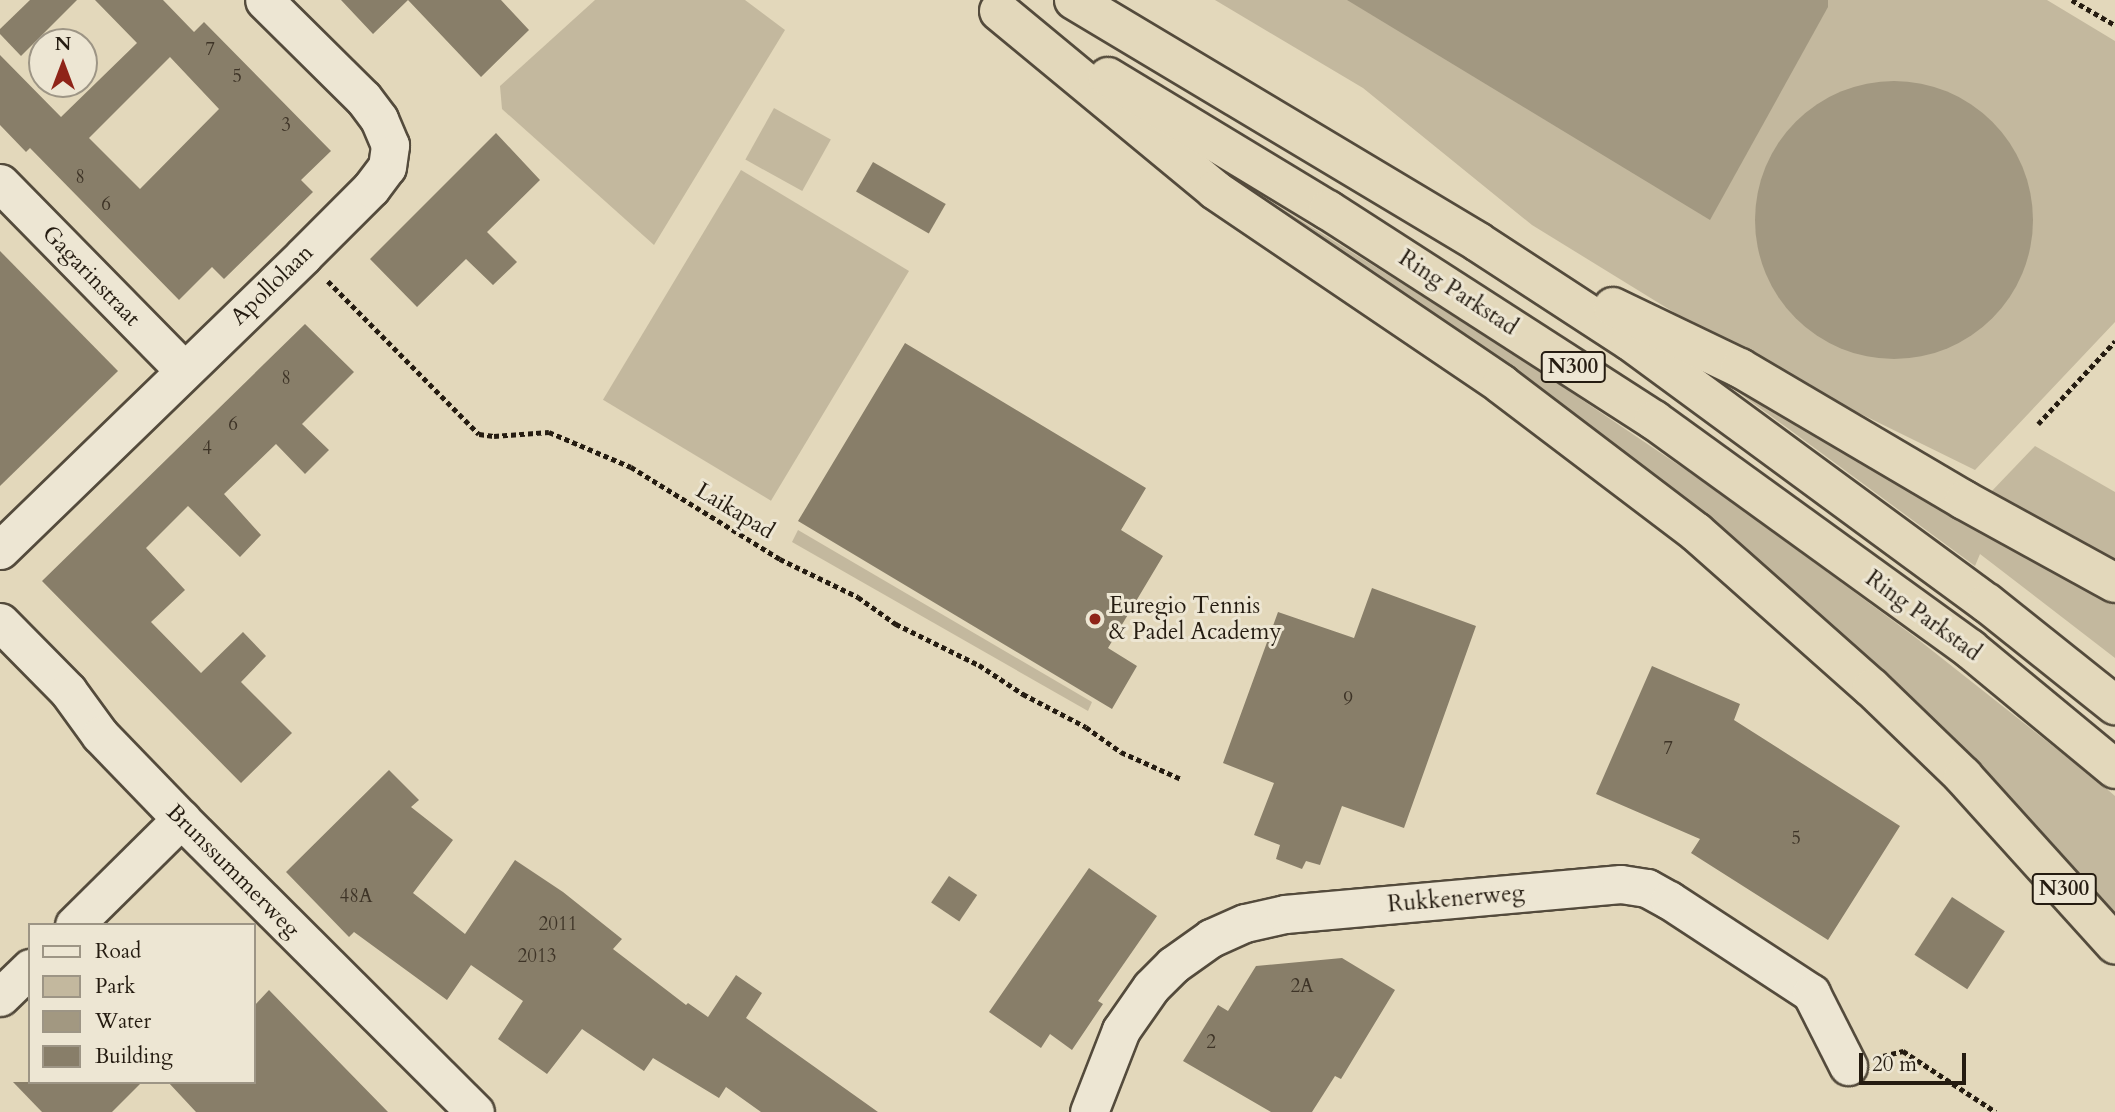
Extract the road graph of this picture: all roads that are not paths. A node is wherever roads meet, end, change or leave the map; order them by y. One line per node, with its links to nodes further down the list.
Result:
1 (264, 0): 6 (street, Apollolaan)
2 (1074, 0): 5 (highway, Ring Parkstad / N300)
3 (990, 6): 11 (highway, Ring Parkstad / N300); 14 (highway, N300)
4 (0, 183): 6 (street, Gagarinstraat)
5 (1478, 242): 8 (highway, N300); 10 (highway, Ring Parkstad / N300)
6 (183, 369): 7 (street, Apollolaan)
7 (0, 550)
8 (2115, 583)
9 (0, 622): 12 (street, Brunssummerweg)
10 (2115, 705)
11 (2115, 769)
12 (181, 819): 13 (street); 18 (street, Brunssummerweg)
13 (76, 923)
14 (2115, 944)
15 (28, 970): 16 (street)
16 (0, 997)
17 (1848, 1066): 19 (street, Rukkenerweg)
18 (475, 1112)
19 (1089, 1112)

